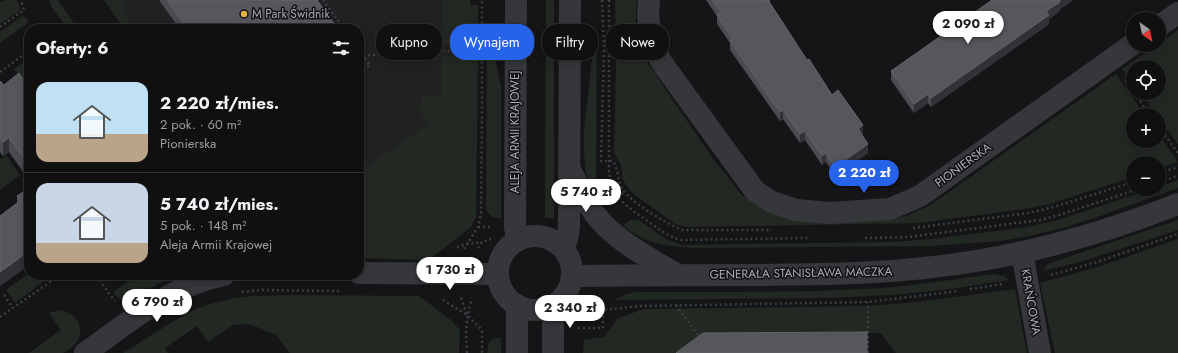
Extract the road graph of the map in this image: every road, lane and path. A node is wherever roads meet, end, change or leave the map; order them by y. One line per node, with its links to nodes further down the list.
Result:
1 (21, 0): 13 (path)
2 (323, 0): 11 (path)
3 (482, 0): 12 (path)
4 (516, 0): 34 (street, ALEJA ARMII KRAJOWEJ)
5 (570, 0): 26 (street)
6 (602, 0): 24 (path)
7 (609, 0): 24 (path)
8 (649, 0): 14 (street, PIONIERSKA)
9 (1178, 13): 10 (street)
10 (1166, 21)
11 (340, 24)
12 (482, 24)
13 (0, 27)
14 (1126, 49)
15 (450, 51): 17 (path)
16 (24, 55): 21 (path)
17 (364, 56)
18 (364, 57): 20 (path)
19 (482, 60): 39 (path)
20 (364, 69)
21 (0, 72)
22 (1166, 137): 23 (path)
23 (1178, 153)
24 (609, 160): 31 (path); 32 (path)
25 (1178, 166): 27 (path)
26 (569, 168): 35 (street); 41 (street)
27 (1166, 170)
28 (1126, 184): 30 (path)
29 (1178, 204): 36 (street, GENERAŁA STANISŁAWA MACZKA)
30 (1054, 207)
31 (630, 209)
32 (664, 221)
33 (1178, 234): 37 (path)
34 (517, 240): 35 (street); 40 (street)
35 (563, 248): 42 (street)
36 (1022, 252): 41 (street, GENERAŁA STANISŁAWA MACZKA); 60 (street, KRAŃCOWA)
37 (1097, 262)
38 (364, 273): 39 (street)
39 (460, 274): 40 (street); 56 (path)
40 (498, 274): 49 (street)
41 (678, 275): 42 (street)
42 (572, 276): 50 (street)
43 (53, 280): 51 (path)
44 (208, 280): 55 (street)
45 (346, 291): 46 (path)
46 (241, 292)
47 (4, 295): 51 (path)
48 (676, 304): 53 (path); 54 (path); 59 (path)
49 (517, 305): 50 (street); 57 (street)
50 (554, 305): 58 (street)
51 (13, 308): 52 (path)
52 (0, 318)
53 (574, 328)
54 (702, 341)
55 (85, 353)
56 (482, 353)
57 (518, 353)
58 (553, 353)
59 (868, 353)
60 (1040, 353)

